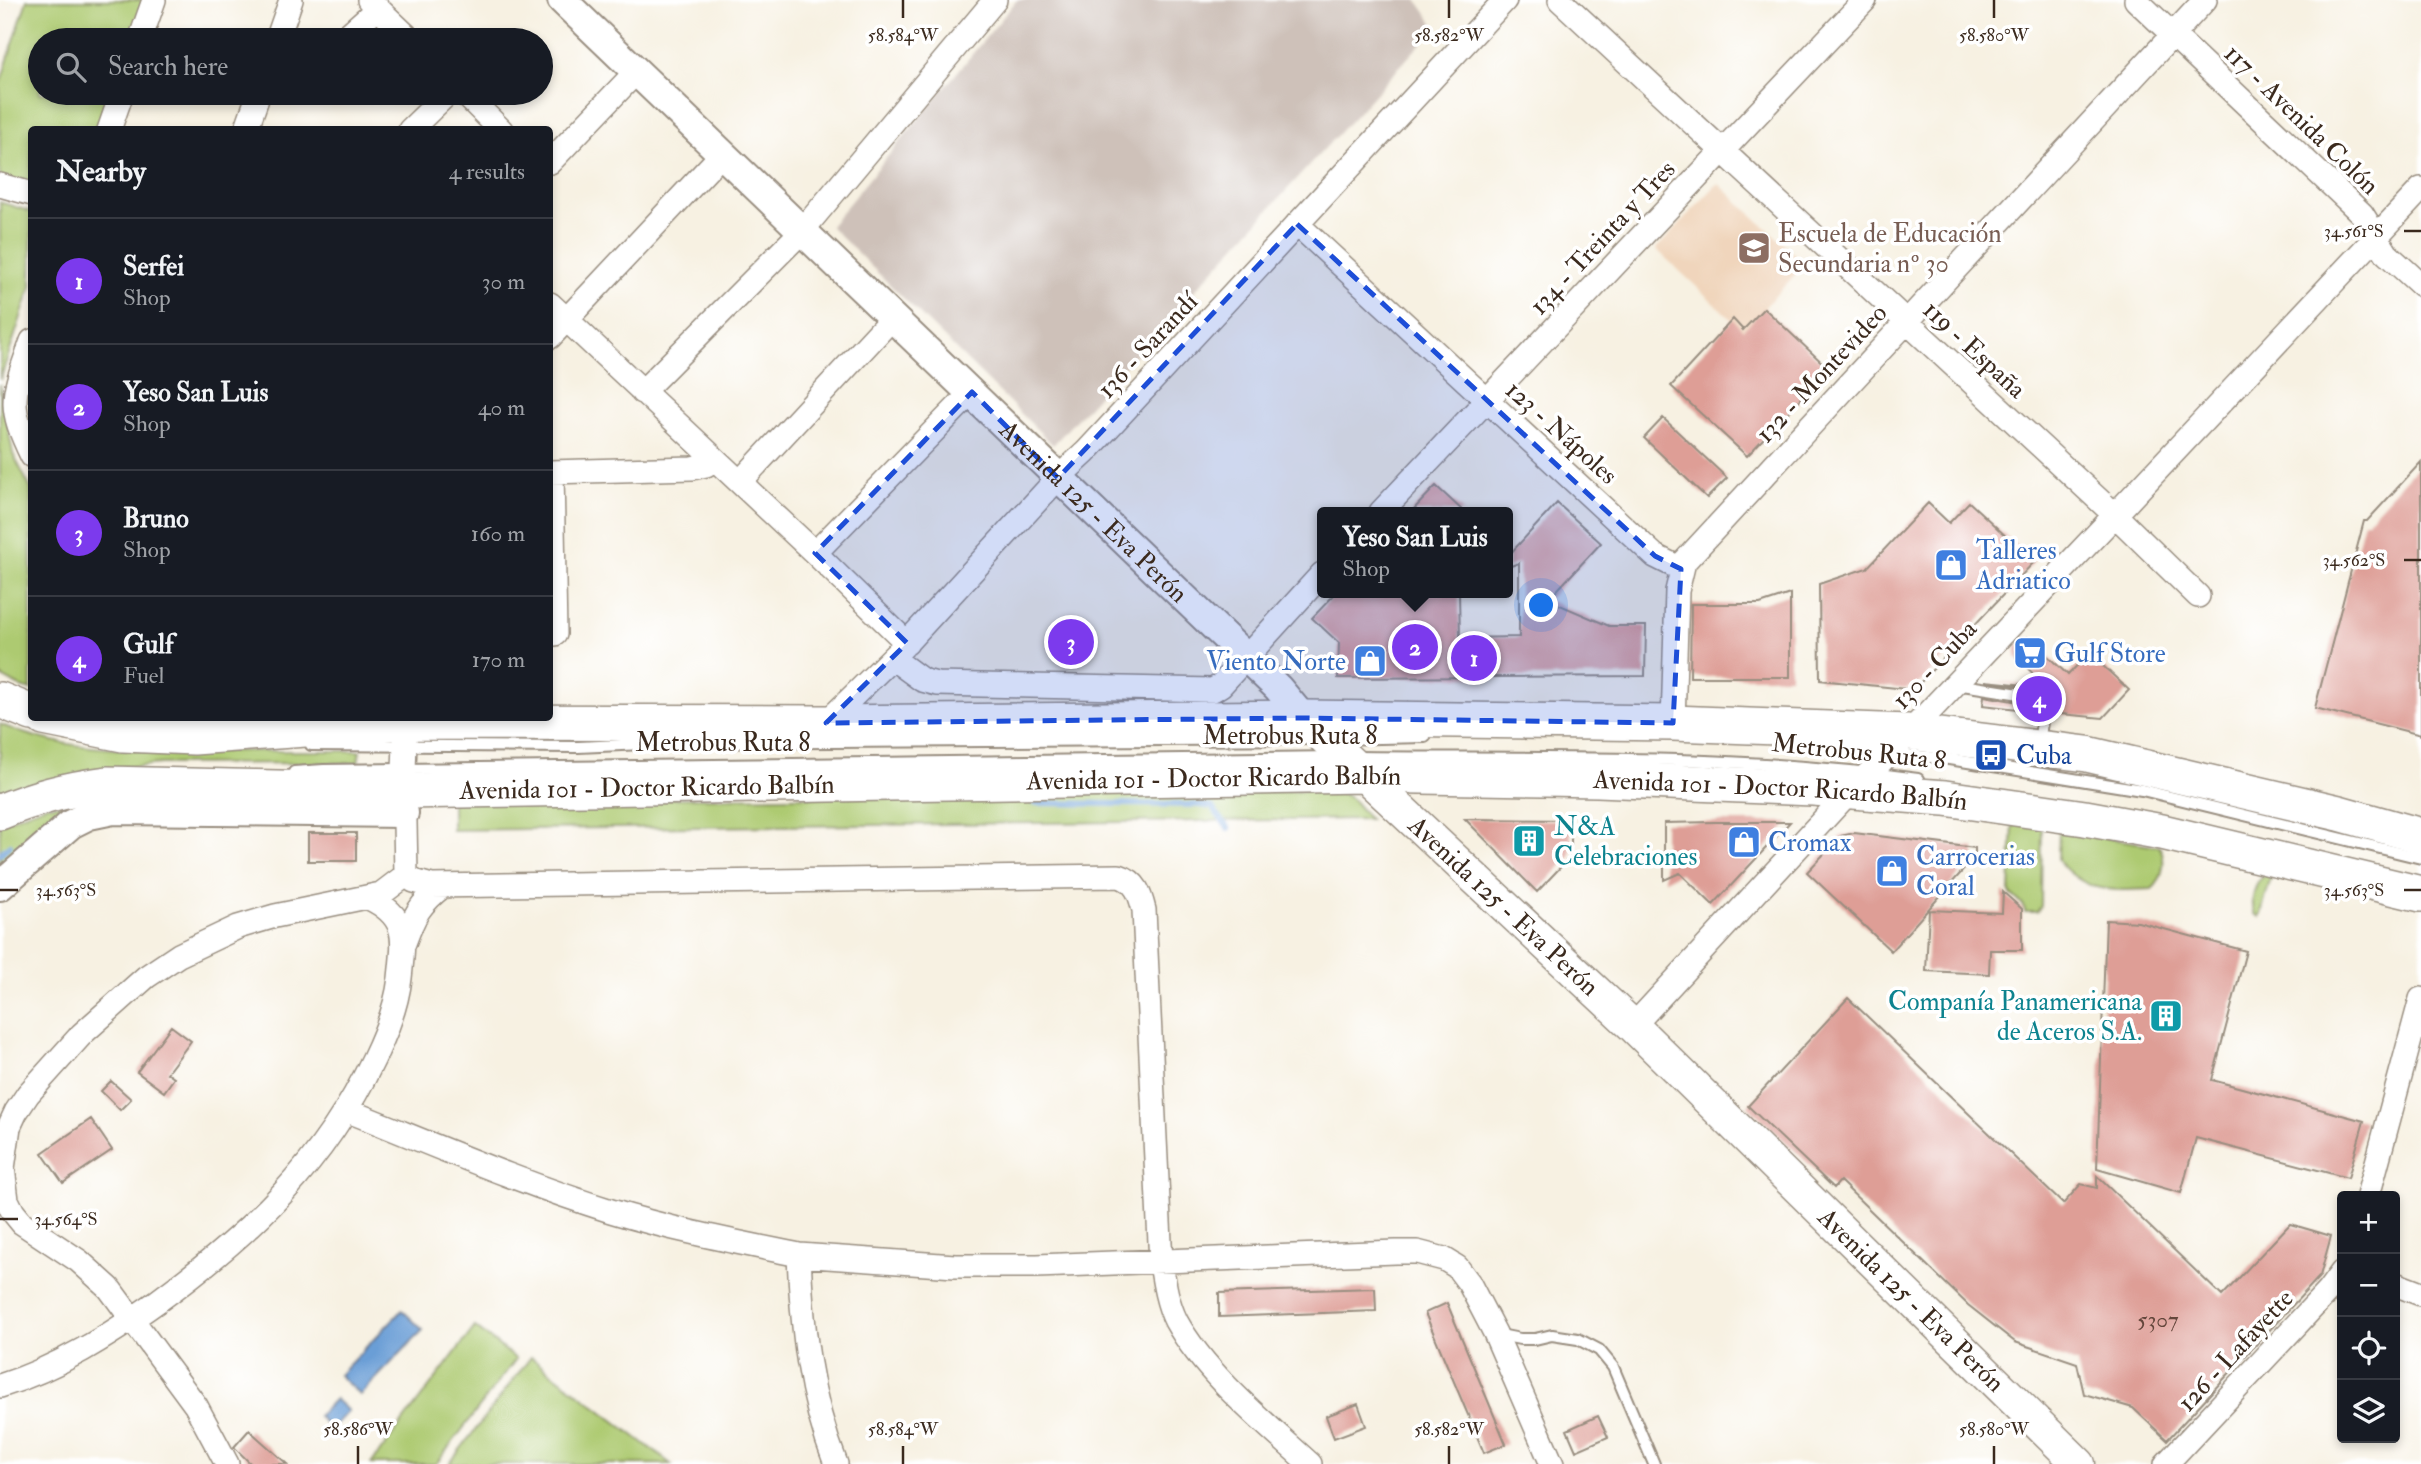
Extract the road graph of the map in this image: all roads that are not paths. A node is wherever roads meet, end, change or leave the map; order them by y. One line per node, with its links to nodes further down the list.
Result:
1 (154, 0): 11 (street)
2 (291, 0): 12 (street)
3 (995, 0): 32 (street)
4 (1505, 0): 31 (street, 136 - Sarandí)
5 (1560, 0): 25 (street, 119 - España)
6 (1865, 0): 25 (street, 134 - Treinta y Tres)
7 (2136, 0): 15 (street, 117 - Avenida Colón)
8 (2205, 0): 15 (street, 132 - Montevideo)
9 (566, 1): 16 (street, Avenida 125 - Eva Perón)
10 (373, 4): 13 (street); 14 (street)
11 (144, 28)
12 (281, 28)
13 (352, 28)
14 (398, 28)
15 (2174, 35): 33 (street, 117 - Avenida Colón); 37 (street, 132 - Montevideo)
16 (636, 72): 26 (street, Avenida 125 - Eva Perón); 27 (street)
17 (118, 105): 21 (street)
18 (255, 105): 22 (street)
19 (436, 105): 23 (street)
20 (476, 105): 24 (street)
21 (110, 126)
22 (247, 126)
23 (414, 126)
24 (497, 126)
25 (1722, 151): 37 (street, 119 - España); 41 (street, 134 - Treinta y Tres)
26 (721, 155): 32 (street, Avenida 125 - Eva Perón); 35 (street)
27 (553, 159)
28 (0, 185): 30 (street)
29 (2421, 189): 33 (street, 130 - Cuba)
30 (28, 193)
31 (1297, 224): 41 (street, 123 - Nápoles); 45 (street, 136 - Sarandí)
32 (801, 232): 36 (street, Avenida 125 - Eva Perón); 39 (street)
33 (2376, 235): 34 (street, 117 - Avenida Colón); 48 (street, 130 - Cuba)
34 (2421, 285)
35 (557, 311): 39 (street)
36 (893, 317): 40 (street, Avenida 125 - Eva Perón); 46 (street)
37 (1906, 323): 48 (street, 119 - España); 51 (street, 132 - Montevideo)
38 (28, 352): 42 (street)
39 (642, 392): 43 (street)
40 (972, 392): 45 (street, Avenida 125 - Eva Perón); 50 (street)
41 (1486, 401): 47 (street, 134 - Treinta y Tres); 51 (street, 123 - Nápoles)
42 (28, 448)
43 (714, 459): 44 (street); 46 (street)
44 (553, 472)
45 (1058, 478): 55 (street, 136 - Sarandí); 56 (street, Avenida 125 - Eva Perón)
46 (740, 482): 50 (street)
47 (1386, 507)
48 (2115, 515): 53 (street, 119 - España); 57 (street, 130 - Cuba)
49 (553, 553): 54 (street)
50 (816, 553): 55 (street)
51 (1681, 569): 62 (street)
52 (1317, 580): 56 (street)
53 (2198, 596)
54 (555, 634)
55 (899, 651): 56 (street); 61 (street, 136 - Sarandí)
56 (1245, 657): 70 (street, Avenida 125 - Eva Perón)
57 (1953, 684): 66 (street, 130 - Cuba); 71 (lane)
58 (0, 700): 59 (main road)
59 (28, 711)
60 (59, 721): 64 (main road, Avenida 101 - Doctor Ricardo Balbín)
61 (826, 723): 63 (main road, Avenida 101 - Doctor Ricardo Balbín); 70 (main road, Avenida 101 - Doctor Ricardo Balbín)
62 (1673, 723): 66 (main road, Avenida 101 - Doctor Ricardo Balbín); 70 (main road, Avenida 101 - Doctor Ricardo Balbín)
63 (406, 729): 64 (main road, Avenida 101 - Doctor Ricardo Balbín); 68 (lane, Metrobus Ruta 8); 70 (lane, Metrobus Ruta 8); 77 (street)
64 (194, 737): 67 (lane)
65 (1441, 737): 70 (lane, Metrobus Ruta 8)
66 (1899, 742): 69 (lane, Metrobus Ruta 8); 71 (main road, Avenida 101 - Doctor Ricardo Balbín); 75 (street, 130 - Cuba); 80 (lane, Metrobus Ruta 8)
67 (286, 743)
68 (299, 744)
69 (1811, 745)
70 (1334, 747): 75 (main road, Avenida 101 - Doctor Ricardo Balbín); 77 (main road, Avenida 101 - Doctor Ricardo Balbín); 90 (main road, Avenida 125 - Eva Perón)
71 (2038, 748): 79 (main road, Avenida 101 - Doctor Ricardo Balbín)
72 (284, 773): 77 (lane)
73 (257, 775): 76 (lane)
74 (1932, 781): 75 (lane, Metrobus Ruta 8)
75 (1860, 782): 86 (main road, Avenida 101 - Doctor Ricardo Balbín); 90 (street, 130 - Cuba)
76 (148, 784): 77 (main road, Avenida 101 - Doctor Ricardo Balbín); 78 (main road, Avenida 101 - Doctor Ricardo Balbín)
77 (404, 791): 82 (street); 84 (street)
78 (0, 812)
79 (2421, 838)
80 (2421, 858)
81 (2367, 869): 83 (lane)
82 (406, 875): 85 (street); 87 (street)
83 (2421, 883)
84 (0, 886)
85 (443, 886): 88 (street); 94 (street)
86 (2421, 894)
87 (369, 898): 88 (street); 98 (street)
88 (404, 943): 91 (street)
89 (2421, 999): 92 (street)
90 (1633, 1026): 106 (main road, Avenida 125 - Eva Perón)
91 (346, 1110): 93 (street); 98 (street)
92 (2369, 1191)
93 (799, 1255): 94 (street); 102 (street)
94 (1161, 1263): 99 (street); 103 (street)
95 (2337, 1279): 107 (street, 126 - Lafayette)
96 (2400, 1286): 97 (street)
97 (2421, 1294)
98 (133, 1318): 100 (street); 101 (street)
99 (1494, 1333): 104 (street); 105 (lane)
100 (0, 1386)
101 (227, 1464)
102 (836, 1464)
103 (1310, 1464)
104 (1552, 1464)
105 (1654, 1464)
106 (2078, 1464)
107 (2166, 1464)

